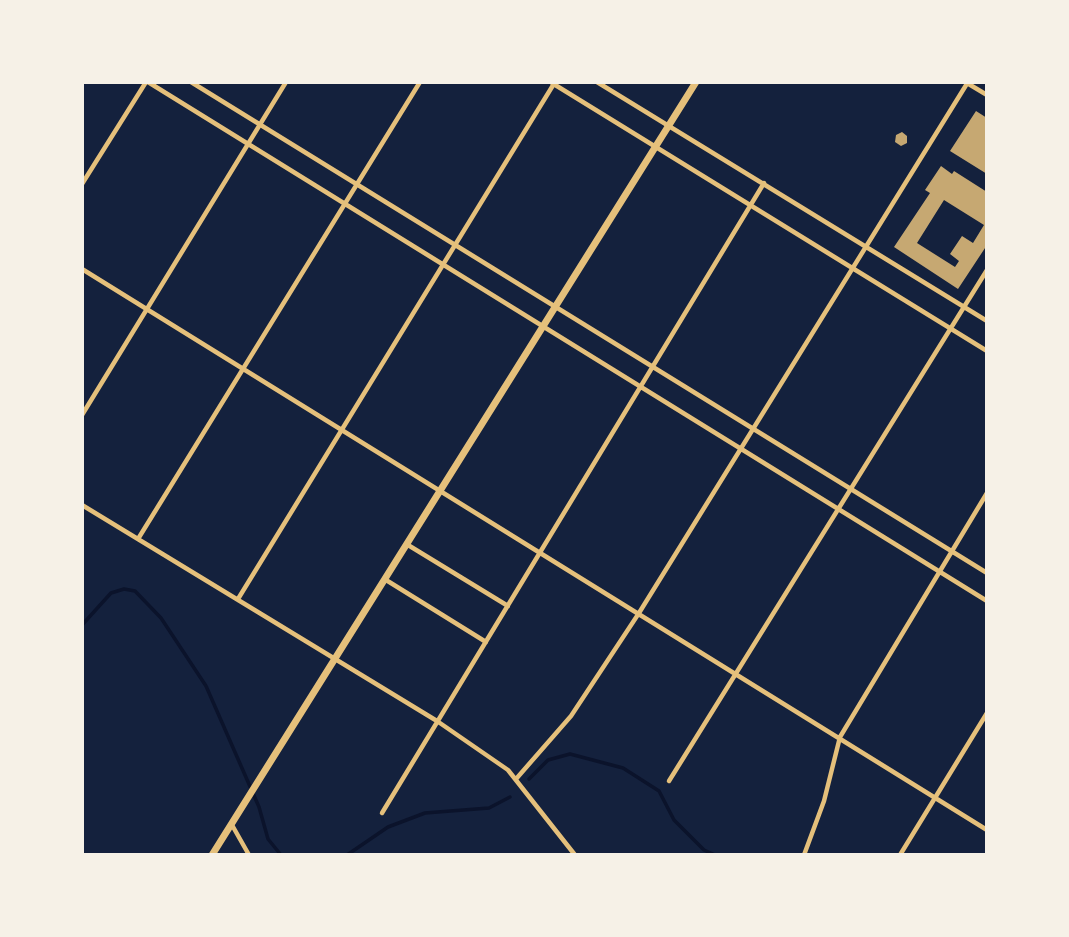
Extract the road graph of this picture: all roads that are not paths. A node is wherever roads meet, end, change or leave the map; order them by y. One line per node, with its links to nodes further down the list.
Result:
1 (147, 82): 12 (street); 15 (street)
2 (191, 82): 10 (street)
3 (286, 82): 10 (street)
4 (420, 82): 16 (street)
5 (597, 82): 11 (street)
6 (696, 82): 11 (main road)
7 (967, 82): 9 (street); 20 (street)
8 (554, 83): 13 (street); 19 (street)
9 (987, 95)
10 (260, 125): 12 (street); 16 (street)
11 (669, 126): 13 (main road); 14 (street)
12 (248, 144): 17 (street); 27 (street)
13 (656, 147): 18 (street); 26 (main road)
14 (764, 183): 18 (street); 20 (street)
15 (82, 184)
16 (357, 185): 17 (street); 19 (street)
17 (345, 204): 21 (street); 33 (street)
18 (751, 205): 22 (street); 32 (street)
19 (455, 245): 21 (street); 26 (street)
20 (865, 247): 22 (street); 25 (street)
21 (443, 265): 29 (street); 37 (street)
22 (852, 268): 30 (street); 36 (street)
23 (82, 269): 27 (street)
24 (987, 270): 25 (street)
25 (964, 307): 28 (street); 30 (street)
26 (556, 308): 29 (main road); 32 (street)
27 (147, 309): 33 (street); 35 (street)
28 (987, 321)
29 (544, 327): 34 (street); 40 (main road)
30 (950, 328): 31 (street); 39 (street)
31 (987, 351)
32 (654, 368): 34 (street); 36 (street)
33 (244, 369): 37 (street); 44 (street)
34 (642, 388): 38 (street); 46 (street)
35 (82, 415)
36 (752, 428): 38 (street); 39 (street)
37 (342, 429): 40 (street); 51 (street)
38 (739, 448): 43 (street); 54 (street)
39 (851, 489): 43 (street); 47 (street)
40 (442, 491): 45 (main road); 46 (street)
41 (987, 494): 47 (street)
42 (82, 505): 44 (street)
43 (839, 510): 48 (street); 57 (street)
44 (138, 538): 51 (street)
45 (408, 545): 50 (main road); 53 (street)
46 (541, 552): 53 (street); 54 (street)
47 (952, 552): 48 (street); 49 (street)
48 (939, 572): 52 (street); 60 (street)
49 (987, 573)
50 (386, 580): 55 (street); 56 (main road)
51 (238, 599): 56 (street)
52 (987, 601)
53 (508, 606): 55 (street)
54 (639, 613): 57 (street); 61 (street)
55 (486, 642): 59 (street)
56 (337, 659): 59 (street); 65 (main road)
57 (737, 674): 60 (street); 62 (street)
58 (987, 713): 63 (street)
59 (437, 721): 61 (street); 64 (street)
60 (840, 737): 63 (street); 70 (street)
61 (516, 779): 69 (street)
62 (669, 781)
63 (935, 797): 66 (street); 71 (street)
64 (382, 813)
65 (232, 825): 67 (main road); 68 (street)
66 (987, 830)
67 (212, 855)
68 (249, 855)
69 (575, 855)
70 (804, 855)
71 (900, 855)

